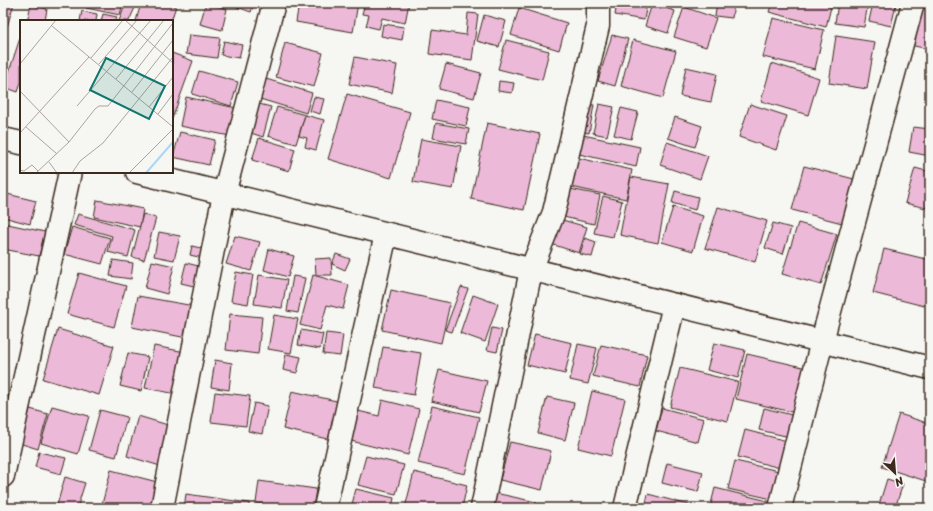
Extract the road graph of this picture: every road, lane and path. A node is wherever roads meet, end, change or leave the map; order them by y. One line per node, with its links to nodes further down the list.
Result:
1 (274, 3): 8 (street)
2 (598, 3): 10 (street)
3 (913, 3): 12 (street)
4 (3, 139): 5 (street)
5 (20, 143)
6 (70, 173): 14 (street)
7 (141, 173): 8 (street)
8 (224, 194): 9 (street); 15 (street)
9 (386, 234): 10 (street); 16 (street)
10 (531, 270): 11 (street); 17 (street)
11 (674, 305): 12 (street); 18 (street)
12 (822, 341): 13 (street); 19 (street)
13 (930, 368)
14 (3, 476)
15 (162, 508)
16 (325, 508)
17 (482, 508)
18 (625, 508)
19 (780, 508)

